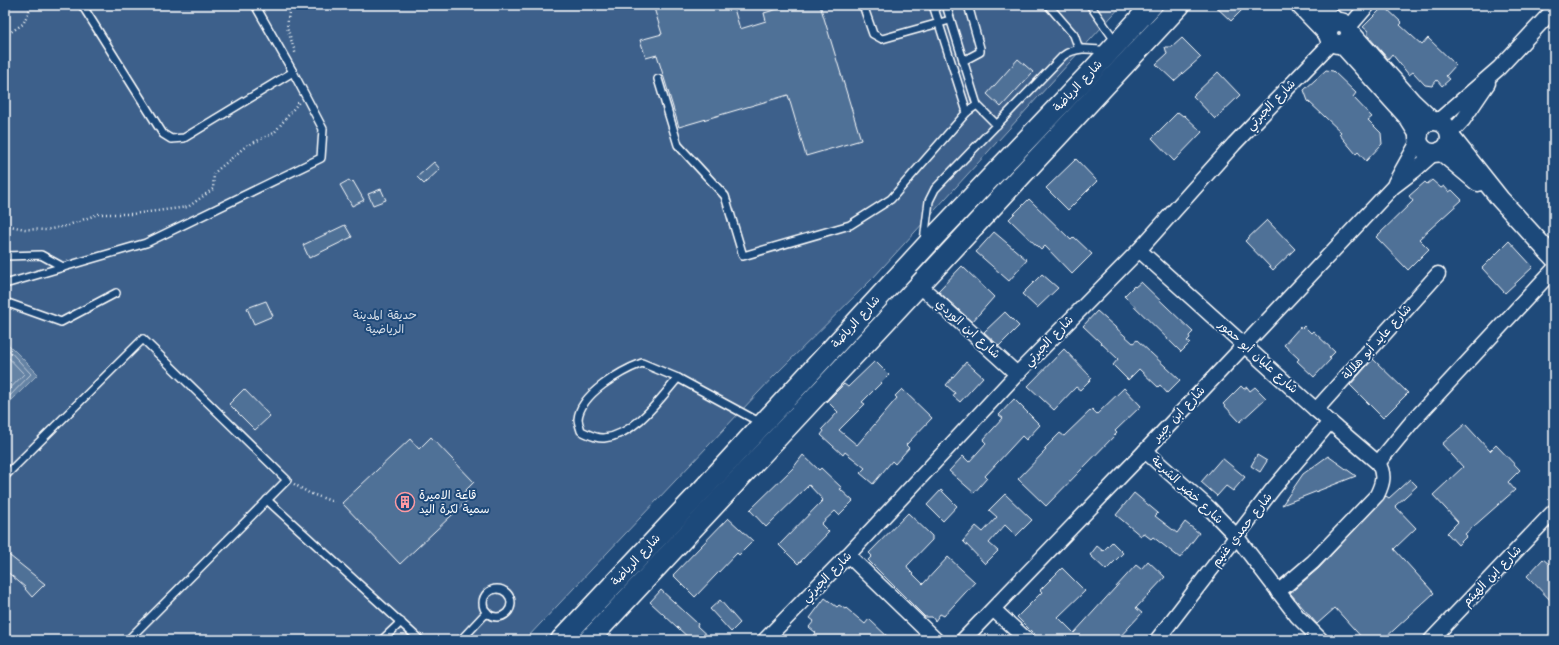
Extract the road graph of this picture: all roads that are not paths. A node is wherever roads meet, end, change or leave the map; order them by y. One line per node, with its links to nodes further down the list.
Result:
1 (82, 5): 23 (lane)
2 (255, 5): 23 (lane)
3 (863, 5): 17 (lane)
4 (934, 5): 17 (lane)
5 (946, 5): 16 (lane)
6 (968, 5): 21 (lane)
7 (1048, 5): 19 (lane)
8 (1090, 5): 20 (lane)
9 (1152, 5): 20 (main road, شارع الرياضة)
10 (1180, 5): 20 (main road, شارع الرياضة)
11 (1300, 5): 18 (street)
12 (1318, 5): 18 (street)
13 (1359, 5): 18 (street)
14 (1368, 5): 18 (street)
15 (1554, 9): 22 (street)
16 (950, 20): 17 (lane); 21 (lane)
17 (939, 23): 26 (lane)
18 (1340, 32): 27 (street); 30 (street); 35 (street, شارع الجبرتي)
19 (1079, 48): 20 (lane); 28 (lane)
20 (1120, 51): 34 (main road, شارع الرياضة); 42 (main road, شارع الرياضة)
21 (963, 60): 25 (lane)
22 (1499, 68): 27 (street); 29 (street)
23 (293, 72): 38 (lane)
24 (658, 79): 26 (lane)
25 (977, 105): 26 (lane); 28 (lane)
26 (967, 112)
27 (1435, 121): 29 (street); 30 (street)
28 (997, 125): 34 (lane)
29 (1450, 135): 31 (street); 33 (street)
30 (1419, 137): 31 (street); 32 (street, شارع ابن جبير)
31 (1437, 152): 32 (street, شارع ابن جبير); 33 (street)
32 (1393, 187): 45 (street, شارع ابن جبير)
33 (1500, 199): 37 (street)
34 (924, 247): 50 (main road, شارع الرياضة)
35 (1139, 250): 45 (street, شارع عليان أبو حمور); 46 (street, شارع الجبرتي)
36 (5, 256): 38 (lane)
37 (1554, 258)
38 (63, 267): 41 (lane)
39 (1554, 270): 52 (street)
40 (1438, 274): 48 (street, شارع عايد أبو هلالة)
41 (5, 284)
42 (918, 284): 46 (street, شارع ابن الوردي); 59 (main road, شارع الرياضة)
43 (116, 292): 44 (lane)
44 (5, 302)
45 (1244, 345): 48 (street, شارع عليان أبو حمور); 51 (street, شارع ابن جبير)
46 (1017, 374): 58 (street, شارع الجبرتي)
47 (678, 378): 47 (lane); 50 (lane)
48 (1316, 410): 49 (street, شارع عليان أبو حمور)
49 (1330, 422): 52 (street, شارع عليان أبو حمور); 56 (street, شارع حمدي غنيم)
50 (763, 424): 57 (main road, شارع الرياضة)
51 (1145, 451): 56 (street, شارع خضر الشرعة); 61 (street, شارع ابن جبير)
52 (1378, 463): 60 (street)
53 (5, 476): 54 (lane)
54 (267, 500): 63 (lane); 64 (lane)
55 (1554, 511): 76 (street, شارع ابن الهيثم)
56 (1236, 536): 60 (street, شارع خضر الشرعة); 74 (street, شارع حمدي غنيم)
57 (647, 547): 59 (main road); 68 (main road, شارع الرياضة)
58 (848, 555): 70 (street, شارع الجبرتي); 71 (street)
59 (662, 562): 69 (main road, شارع الرياضة)
60 (1278, 592): 75 (street, شارع خضر الشرعة)
61 (994, 610): 72 (street, شارع ابن جبير); 73 (street)
62 (487, 612): 62 (lane); 67 (lane)
63 (401, 622): 65 (lane); 66 (lane)
64 (128, 640)
65 (382, 640)
66 (420, 640)
67 (461, 640)
68 (561, 640)
69 (589, 640)
70 (765, 640)
71 (936, 640)
72 (963, 640)
73 (1027, 640)
74 (1157, 640)
75 (1321, 640)
76 (1431, 640)

